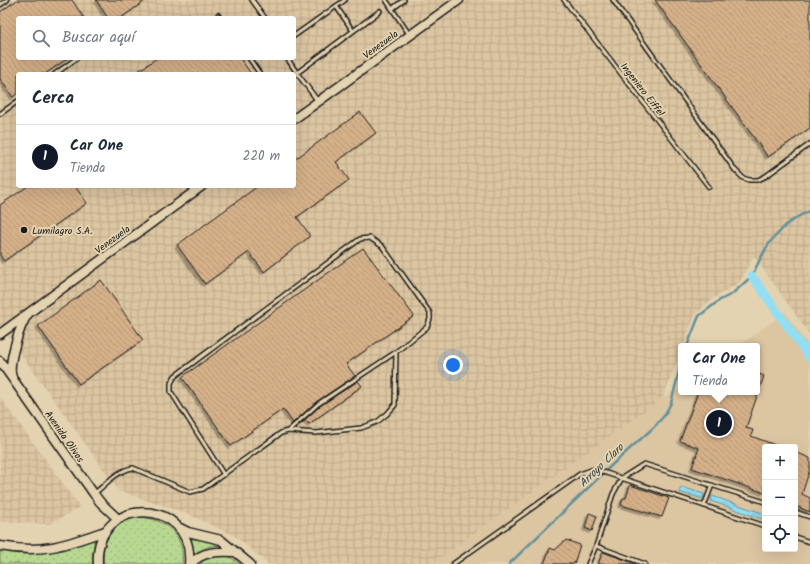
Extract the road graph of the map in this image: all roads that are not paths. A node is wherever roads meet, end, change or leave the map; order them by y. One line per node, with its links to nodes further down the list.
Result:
1 (7, 0): 9 (lane)
2 (252, 0): 13 (lane)
3 (345, 0): 10 (lane)
4 (386, 0): 11 (lane)
5 (404, 0): 11 (lane)
6 (459, 0): 16 (street, Venezuela)
7 (564, 0): 28 (lane, Ingeniero Eiffel)
8 (612, 0): 27 (lane)
9 (0, 5)
10 (336, 6): 14 (lane); 15 (lane)
11 (392, 9): 16 (lane)
12 (380, 11): 14 (lane)
13 (264, 16)
14 (353, 31): 22 (lane)
15 (296, 35)
16 (410, 35): 24 (street, Venezuela)
17 (74, 60): 20 (lane)
18 (250, 60): 21 (lane)
19 (289, 60): 22 (lane)
20 (58, 72)
21 (258, 72)
22 (297, 73): 24 (lane)
23 (16, 102): 25 (lane)
24 (318, 102): 26 (street, Venezuela)
25 (0, 114)
26 (296, 118)
27 (810, 144)
28 (709, 187)
29 (199, 188): 30 (street, Venezuela)
30 (34, 308): 31 (street, Venezuela); 34 (street)
31 (0, 334)
32 (396, 352): 35 (lane); 35 (lane); 36 (lane)
33 (0, 361): 34 (street, Avenida Olivos)
34 (14, 381): 39 (street, Avenida Olivos)
35 (288, 431): 36 (lane)
36 (224, 475): 39 (lane)
37 (620, 477): 38 (lane); 41 (lane); 51 (lane); 56 (lane)
38 (712, 485): 40 (lane); 41 (lane)
39 (94, 494): 44 (street, Avenida Olivos)
40 (762, 501)
41 (704, 506): 45 (lane)
42 (798, 513): 43 (lane)
43 (810, 517)
44 (118, 519): 46 (street); 47 (street)
45 (762, 525)
46 (178, 527): 52 (street); 54 (street)
47 (105, 531): 50 (street); 53 (street)
48 (798, 538): 49 (lane)
49 (810, 542)
50 (0, 546)
51 (596, 546): 57 (lane); 58 (lane)
52 (235, 552): 54 (street); 55 (street)
53 (98, 564)
54 (190, 564)
55 (250, 564)
56 (453, 564)
57 (588, 564)
58 (645, 564)

